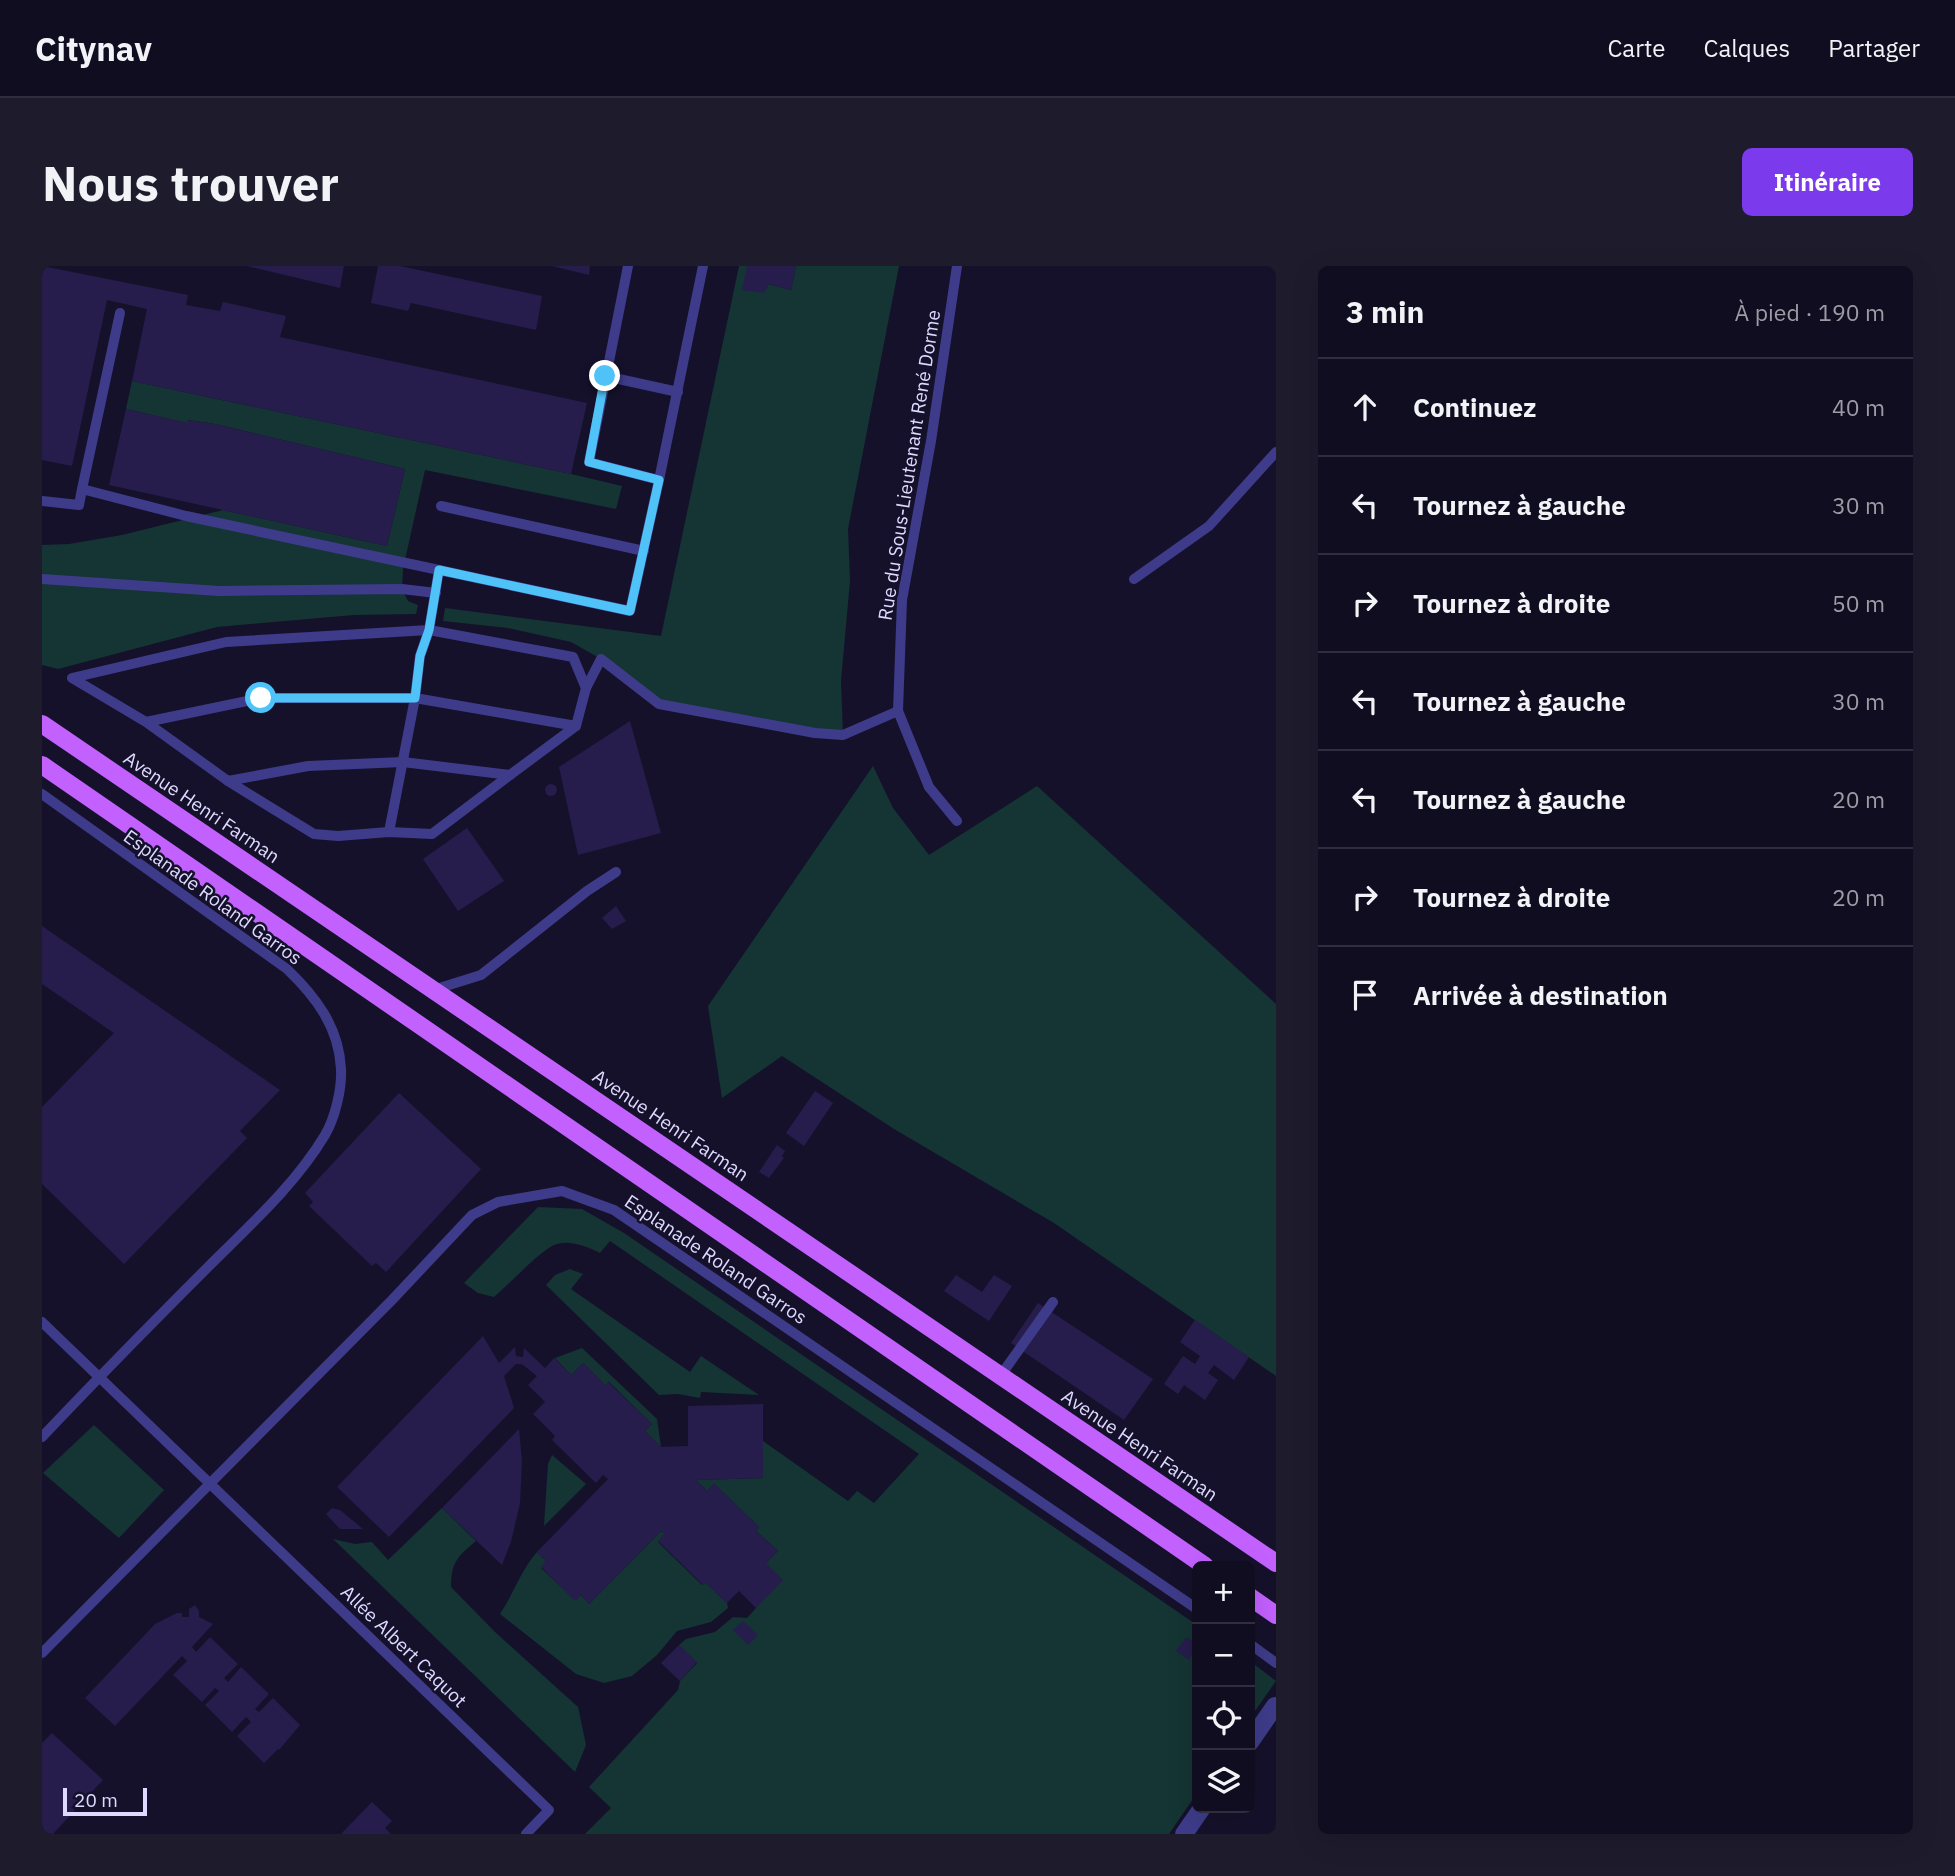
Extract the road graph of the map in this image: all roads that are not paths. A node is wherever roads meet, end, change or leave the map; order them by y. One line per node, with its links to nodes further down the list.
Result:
1 (628, 266): 5 (lane)
2 (703, 266): 6 (lane)
3 (957, 266): 20 (lane, Rue du Sous-Lieutenant René Dorme)
4 (120, 313): 9 (lane)
5 (605, 376): 6 (lane); 8 (lane)
6 (678, 392): 8 (lane)
7 (1276, 452): 15 (lane)
8 (659, 480): 12 (lane)
9 (82, 489): 10 (lane); 13 (lane)
10 (42, 501)
11 (441, 506): 12 (lane)
12 (644, 551): 13 (lane)
13 (439, 570): 16 (lane)
14 (42, 579): 16 (lane)
15 (1134, 579)
16 (436, 593): 17 (lane)
17 (429, 630): 18 (lane); 19 (lane); 21 (lane)
18 (586, 688): 20 (lane); 23 (lane)
19 (415, 698): 21 (lane); 23 (lane); 24 (lane)
20 (898, 710): 29 (lane, Rue du Sous-Lieutenant René Dorme)
21 (146, 722): 27 (lane)
22 (42, 724): 32 (main road, Avenue Henri Farman)
23 (576, 726): 26 (lane)
24 (403, 762): 26 (lane); 27 (lane); 30 (lane)
25 (42, 765): 39 (main road)
26 (510, 775): 30 (lane)
27 (229, 781): 30 (lane)
28 (42, 794): 36 (lane, Esplanade Roland Garros)
29 (957, 821)
30 (389, 832)
31 (616, 872): 32 (lane)
32 (433, 990): 35 (main road, Avenue Henri Farman)
33 (1054, 1302): 35 (lane)
34 (42, 1322): 36 (lane)
35 (1001, 1375): 40 (main road, Avenue Henri Farman)
36 (99, 1376): 37 (lane, Esplanade Roland Garros); 38 (lane)
37 (42, 1437)
38 (211, 1484): 42 (lane, Esplanade Roland Garros); 45 (lane, Esplanade Roland Garros); 50 (lane, Allée Albert Caquot)
39 (1198, 1561)
40 (1276, 1563)
41 (1255, 1600): 43 (main road)
42 (1192, 1606)
43 (1276, 1615)
44 (1255, 1648): 46 (lane)
45 (42, 1653)
46 (1276, 1663)
47 (1275, 1706): 48 (street)
48 (1255, 1735)
49 (1199, 1813): 51 (street)
50 (526, 1834)
51 (1184, 1834)

